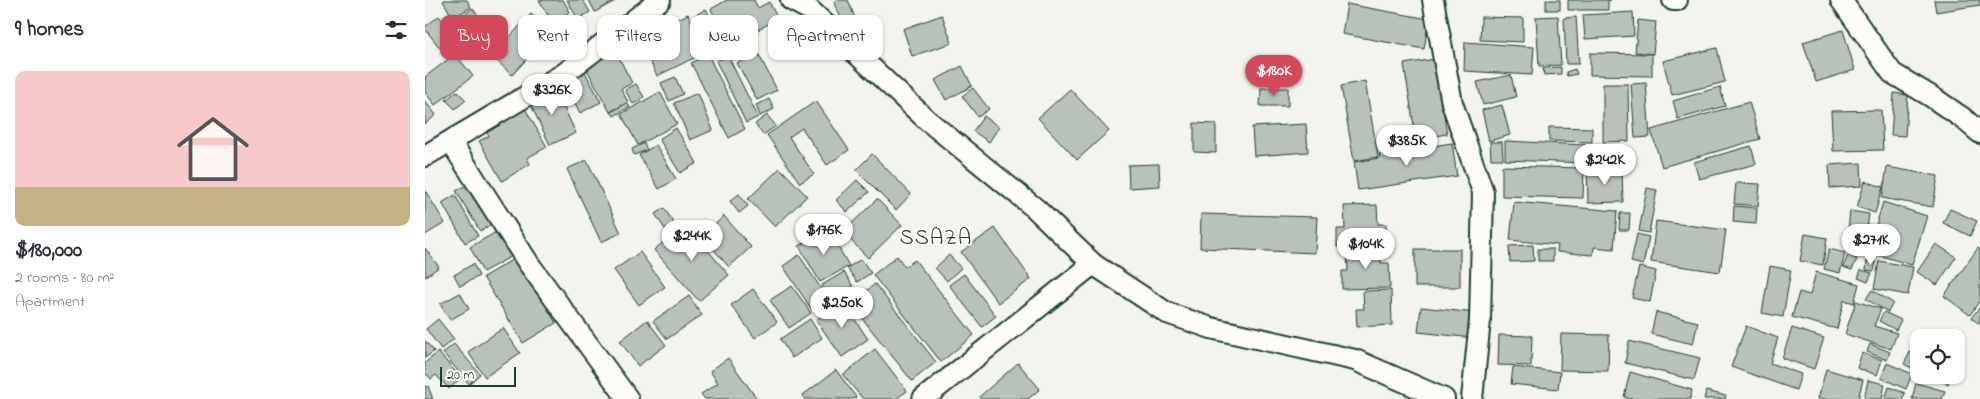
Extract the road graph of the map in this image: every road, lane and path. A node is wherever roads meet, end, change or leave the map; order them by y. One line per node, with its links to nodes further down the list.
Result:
1 (660, 0): 8 (street)
2 (791, 0): 10 (street)
3 (1433, 0): 14 (street)
4 (1673, 0): 5 (street)
5 (1677, 0)
6 (1841, 0): 7 (street)
7 (1980, 133)
8 (451, 142): 9 (street); 11 (street)
9 (425, 156)
10 (1093, 264): 12 (street); 13 (street)
11 (629, 399)
12 (923, 399)
13 (1444, 399)
14 (1472, 399)

